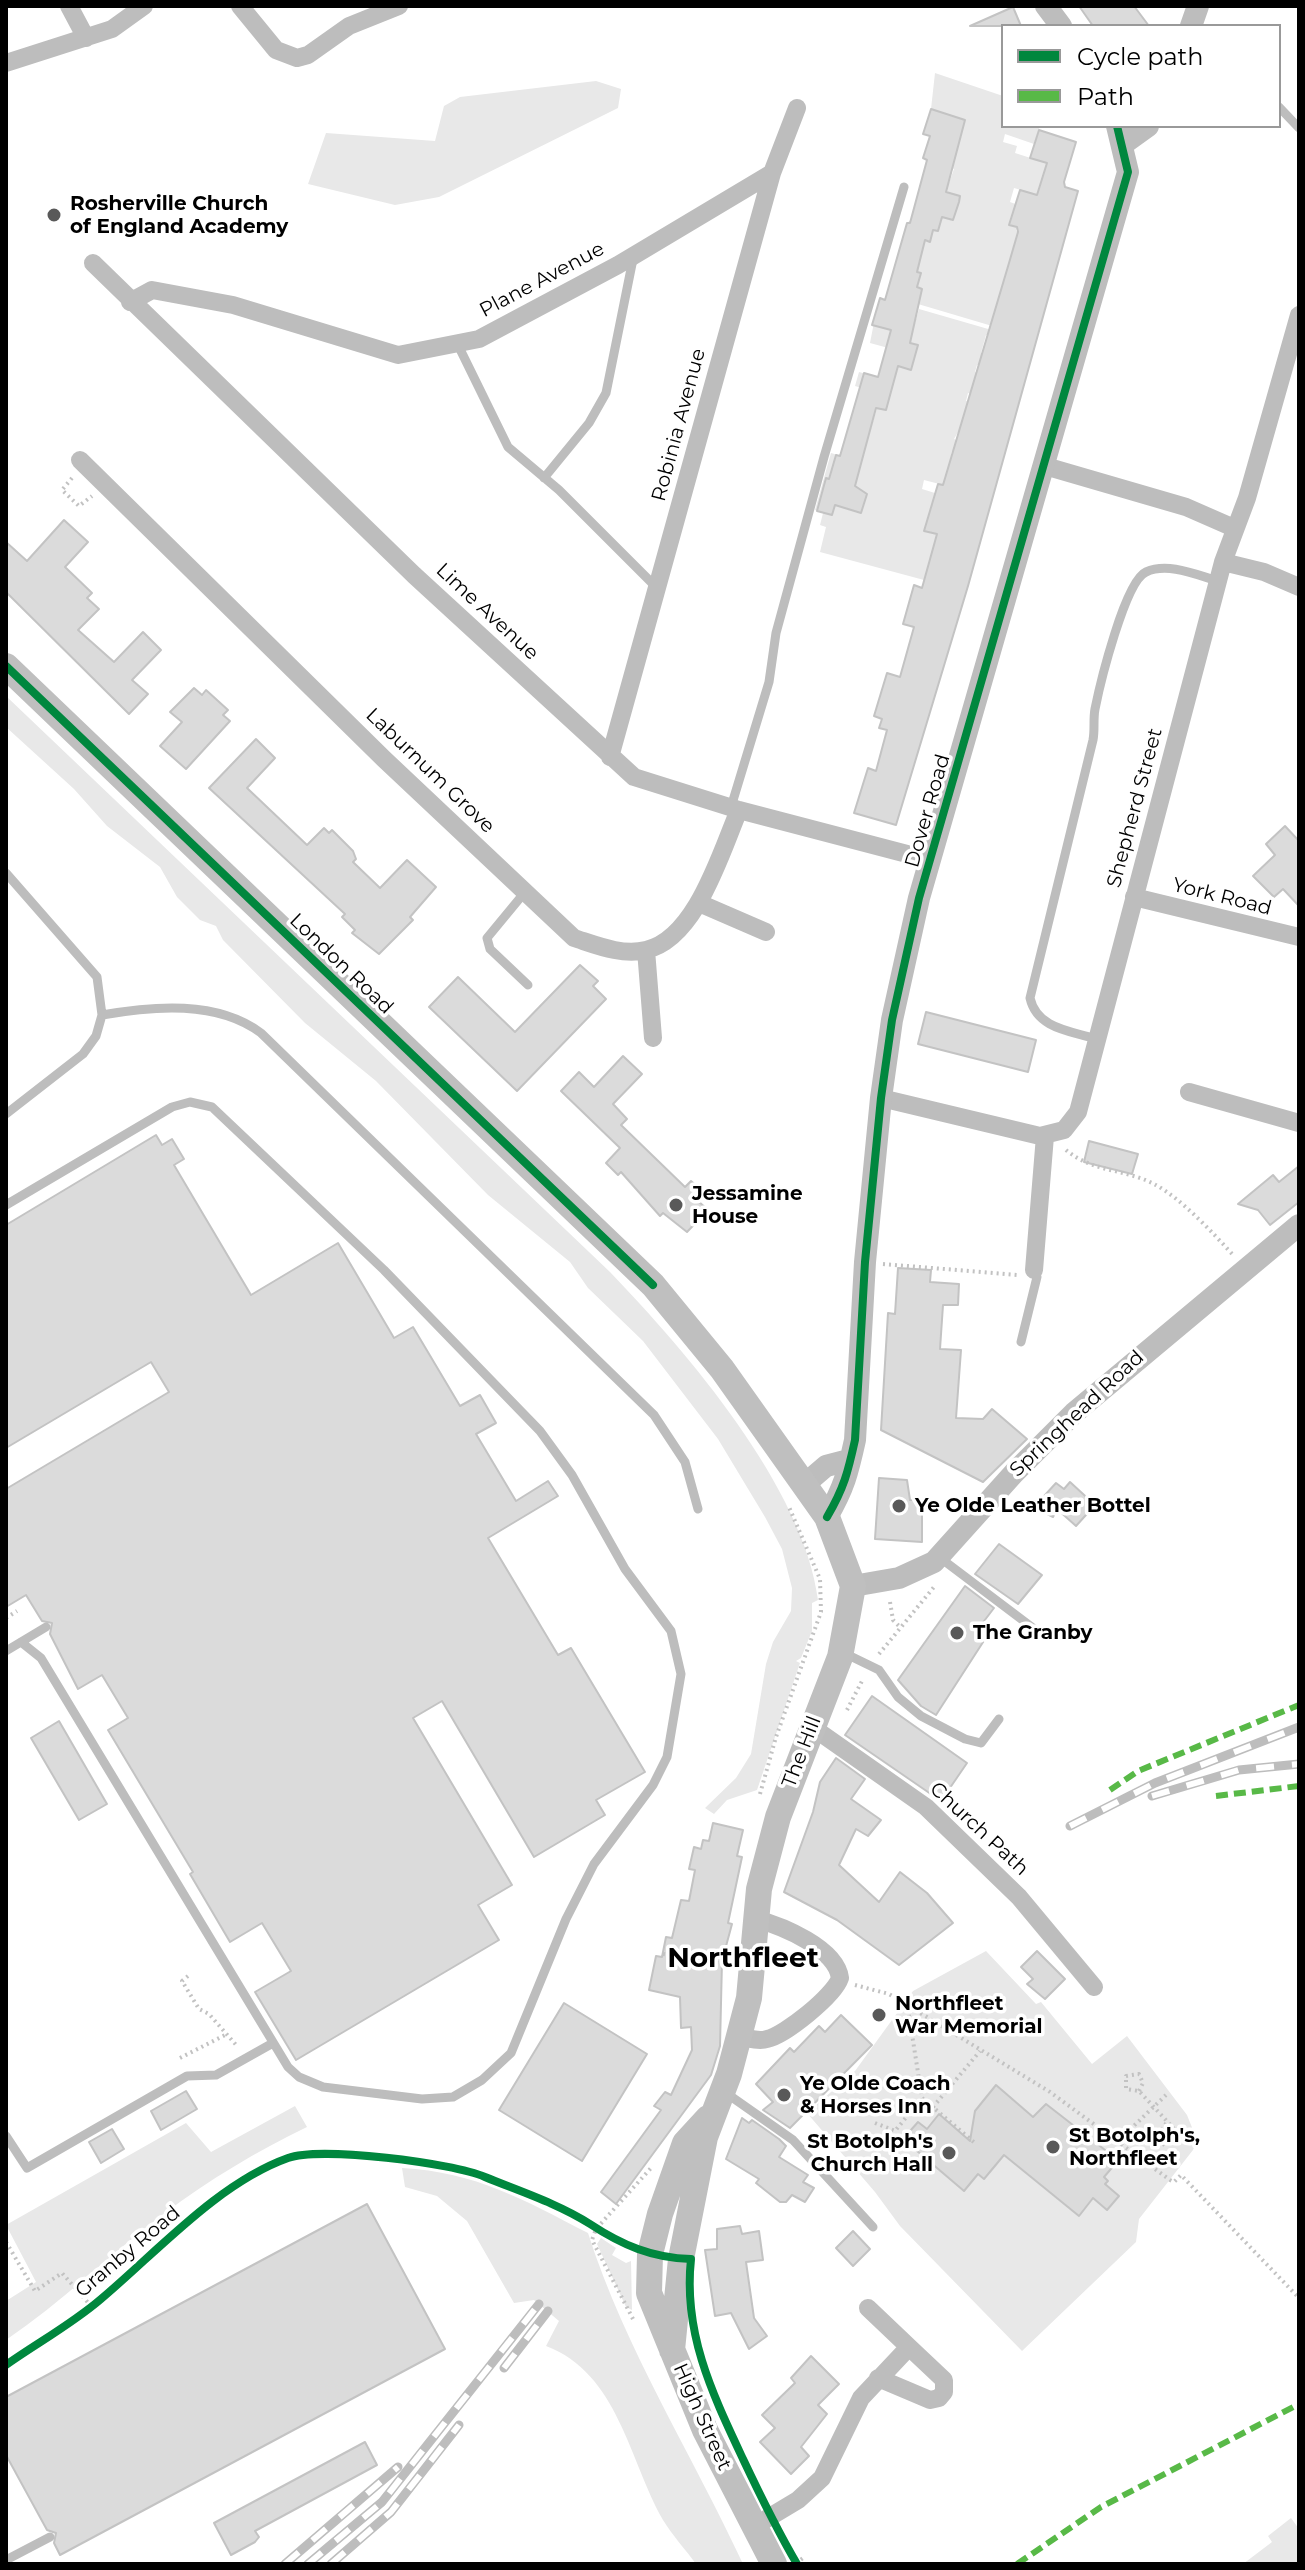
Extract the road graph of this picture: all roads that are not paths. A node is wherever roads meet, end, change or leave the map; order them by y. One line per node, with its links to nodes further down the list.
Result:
1 (69, 6): 7 (street)
2 (144, 6): 7 (street)
3 (240, 6): 4 (street)
4 (399, 6)
5 (1046, 6): 6 (street)
6 (1060, 24)
7 (86, 38): 8 (street)
8 (6, 63)
9 (797, 108): 14 (street, Robinia Avenue)
10 (1281, 109): 12 (lane)
11 (1142, 128): 13 (street)
12 (1299, 128)
13 (1120, 135): 22 (street, Dover Road)
14 (772, 173): 16 (street, Plane Avenue); 28 (street, Robinia Avenue)
15 (904, 187): 31 (lane)
16 (634, 255): 20 (street, Plane Avenue); 23 (lane)
17 (93, 263): 18 (street, Lime Avenue)
18 (130, 302): 20 (street, Plane Avenue); 30 (street, Lime Avenue)
19 (1299, 315): 24 (street, Shepherd Street)
20 (457, 343): 23 (lane)
21 (76, 464): 34 (street, Laburnum Grove)
22 (1045, 466): 24 (street); 32 (street, Dover Road)
23 (544, 478): 28 (lane)
24 (1234, 528): 25 (street, Shepherd Street)
25 (1223, 562): 26 (street, Shepherd Street); 27 (street)
26 (1218, 581): 35 (street, Shepherd Street); 43 (lane)
27 (1299, 587)
28 (657, 588): 30 (street, Robinia Avenue)
29 (6, 666): 54 (main road, London Road)
30 (610, 757): 31 (street, Lime Avenue)
31 (735, 808): 32 (street, Lime Avenue); 36 (street)
32 (930, 860): 45 (street, Dover Road)
33 (6, 873): 41 (lane)
34 (525, 892): 39 (street, Laburnum Grove); 40 (lane)
35 (1134, 897): 38 (street, York Road); 43 (street, Shepherd Street)
36 (699, 903): 37 (street); 39 (street)
37 (766, 932)
38 (1299, 937)
39 (646, 950): 42 (street)
40 (528, 985)
41 (102, 1015): 46 (lane); 55 (lane)
42 (653, 1038)
43 (1096, 1039): 48 (street, Shepherd Street)
44 (1189, 1092): 47 (street)
45 (881, 1098): 48 (street); 53 (street, Dover Road)
46 (6, 1114)
47 (1299, 1123)
48 (1047, 1136): 51 (street)
49 (6, 1205): 69 (lane)
50 (1299, 1225): 57 (street, Springhead Road)
51 (1034, 1270): 52 (lane)
52 (1021, 1342)
53 (849, 1460): 54 (street); 56 (street, Dover Road)
54 (805, 1484): 56 (main road, London Road)
55 (698, 1509)
56 (827, 1517): 58 (main road, London Road)
57 (944, 1562): 58 (street, Springhead Road); 60 (lane)
58 (853, 1586): 63 (main road, The Hill)
59 (46, 1627): 61 (lane)
60 (1037, 1631)
61 (21, 1642): 62 (lane); 69 (lane)
62 (6, 1651)
63 (841, 1652): 64 (lane); 65 (main road, The Hill)
64 (999, 1719)
65 (822, 1734): 66 (main road, The Hill); 67 (street, Church Path)
66 (756, 1919): 68 (main road, The Hill); 68 (street)
67 (1094, 1987)
68 (741, 2037): 70 (main road, The Hill)
69 (273, 2043): 71 (lane)
70 (719, 2100): 72 (lane); 73 (main road, The Hill); 76 (main road)
71 (6, 2136)
72 (873, 2227)
73 (681, 2259): 76 (main road, High Street)
74 (868, 2308): 75 (street)
75 (909, 2347): 77 (street); 77 (street)
76 (672, 2350): 78 (main road, High Street)
77 (878, 2378): 78 (street)
78 (753, 2527): 81 (main road, High Street)
79 (50, 2537): 80 (lane)
80 (6, 2560)
81 (792, 2560)

